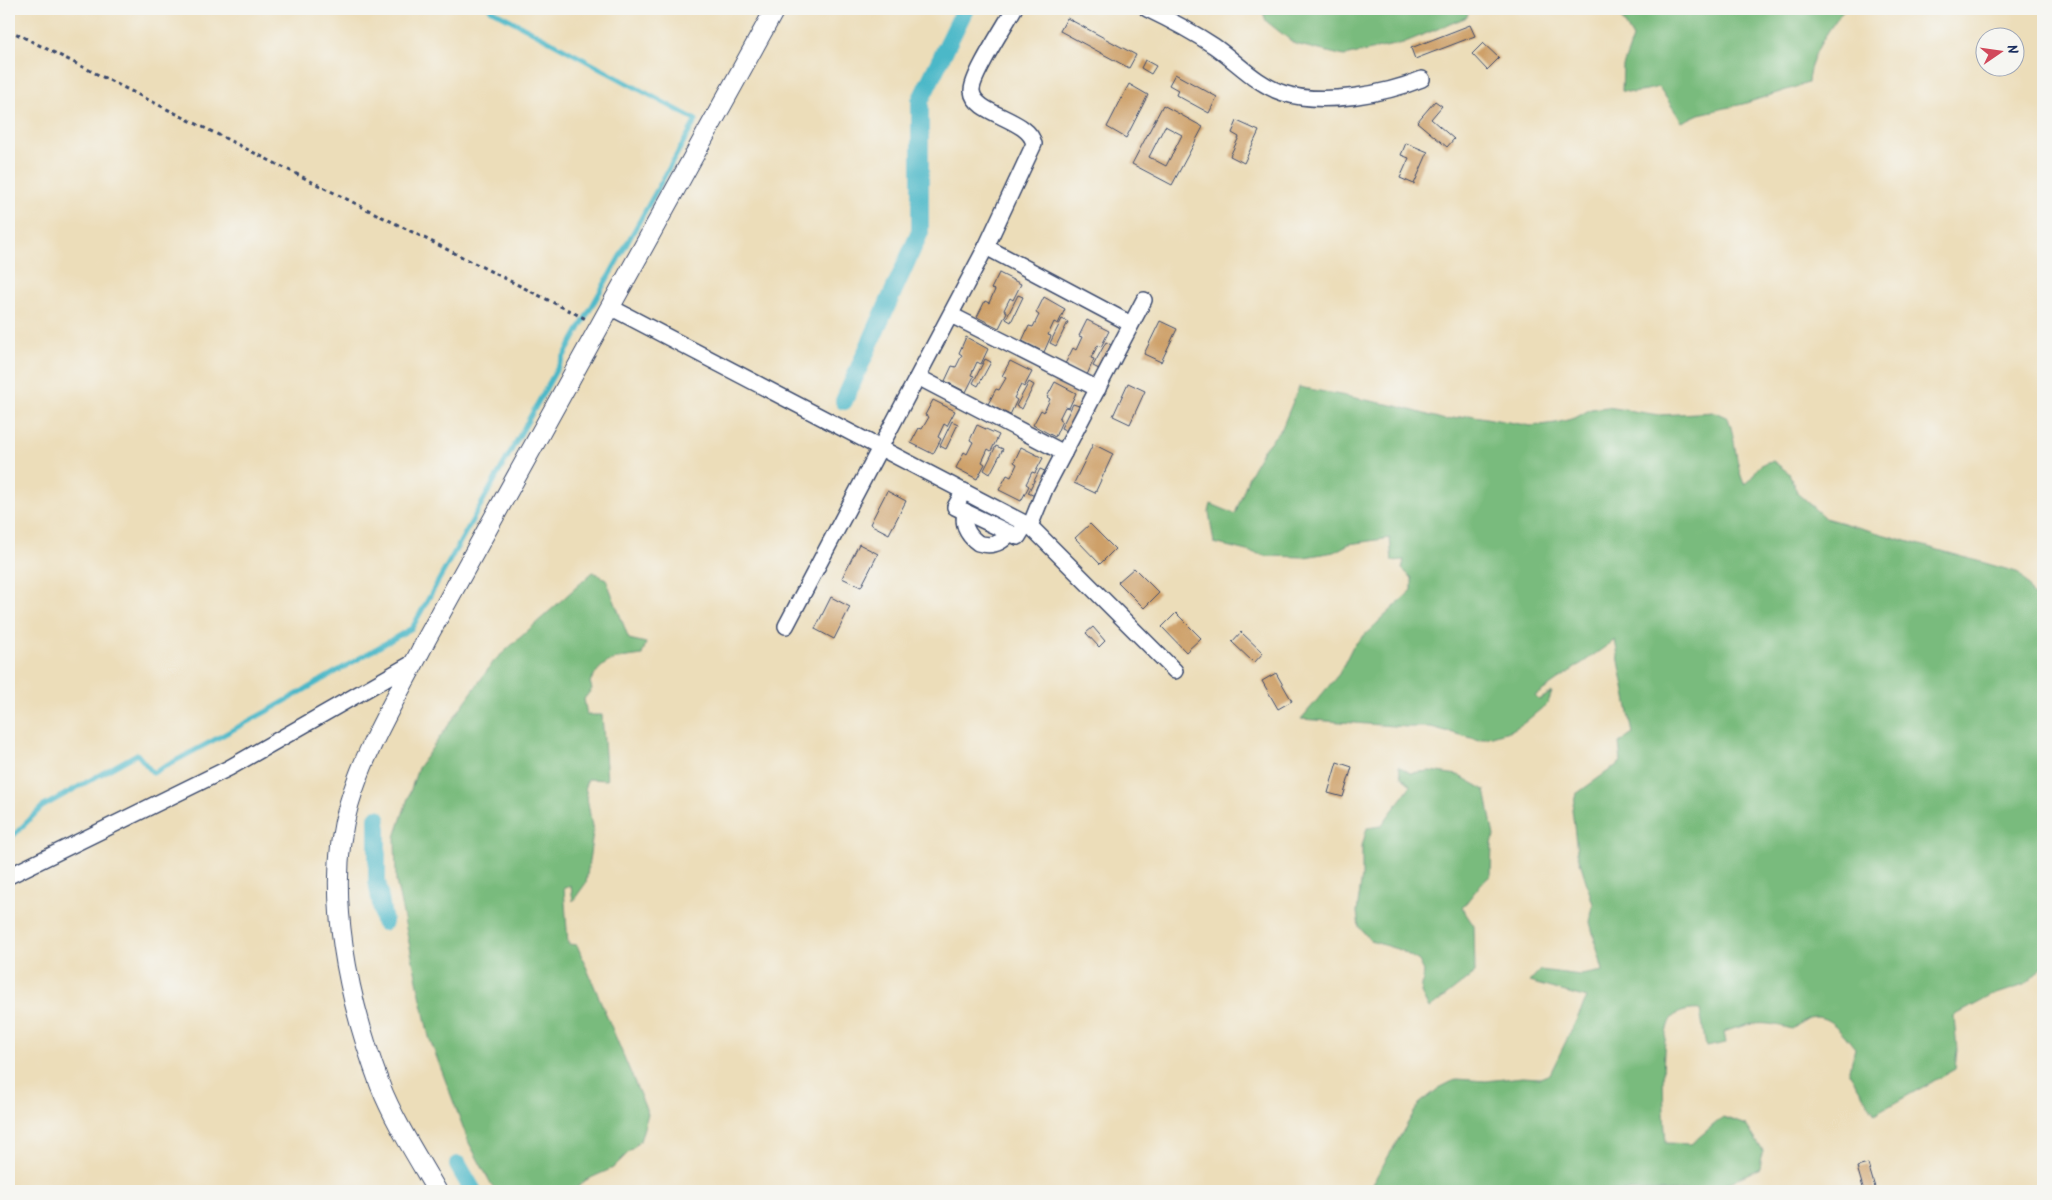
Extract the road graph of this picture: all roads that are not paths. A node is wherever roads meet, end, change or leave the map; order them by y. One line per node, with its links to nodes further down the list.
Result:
1 (775, 9): 7 (street)
2 (1014, 9): 5 (street)
3 (1147, 9): 4 (street)
4 (1422, 79)
5 (986, 247): 8 (street); 9 (street)
6 (1144, 300): 9 (street)
7 (610, 307): 12 (street); 19 (street)
8 (951, 315): 10 (street); 11 (street)
9 (1131, 324): 11 (street)
10 (918, 378): 12 (street); 13 (street)
11 (1098, 389): 13 (street)
12 (881, 448): 14 (street); 18 (street)
13 (1064, 453): 16 (street)
14 (964, 491): 15 (street); 16 (street)
15 (965, 511): 17 (street); 17 (street)
16 (1028, 525): 17 (street); 20 (street)
17 (1010, 533)
18 (786, 626)
19 (416, 661): 21 (street); 22 (street)
20 (1175, 671)
21 (9, 876)
22 (437, 1191)

